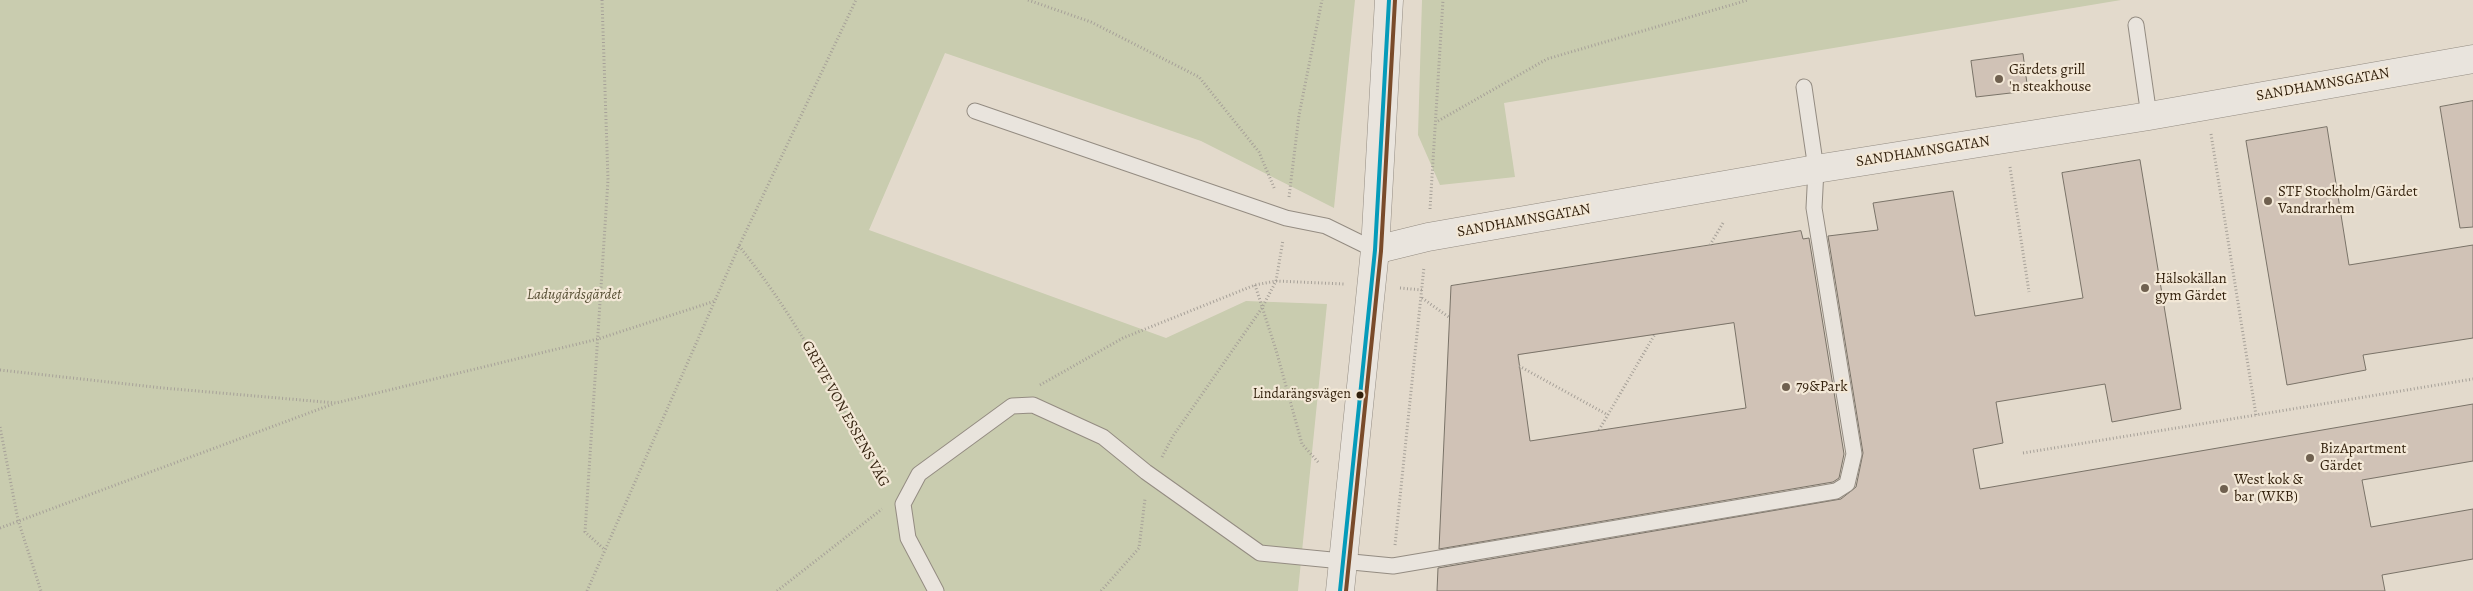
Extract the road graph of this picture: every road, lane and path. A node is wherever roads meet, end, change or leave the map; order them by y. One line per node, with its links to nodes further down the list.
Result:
1 (602, 0): 33 (path)
2 (856, 0): 21 (path)
3 (1028, 0): 18 (path)
4 (1322, 0): 18 (path)
5 (1389, 0): 22 (street)
6 (1443, 0): 14 (path)
7 (1748, 0): 14 (path)
8 (2136, 26): 13 (lane)
9 (2473, 59): 11 (street, SANDHAMNSGATAN)
10 (1804, 87): 16 (lane)
11 (2207, 106): 13 (street, SANDHAMNSGATAN); 40 (path)
12 (975, 111): 18 (lane)
13 (2149, 116): 15 (street, SANDHAMNSGATAN)
14 (1437, 121): 17 (path)
15 (2006, 139): 16 (street, SANDHAMNSGATAN); 27 (path)
16 (1816, 169): 22 (street, SANDHAMNSGATAN); 52 (lane)
17 (1431, 192)
18 (1286, 218): 22 (lane); 23 (path)
19 (1723, 223): 20 (path)
20 (1710, 245)
21 (739, 246): 29 (path); 46 (path, GREVE VON ESSENS VÄG)
22 (1375, 250): 51 (street)
23 (1276, 281): 24 (path); 25 (path); 30 (path)
24 (1336, 284)
25 (1255, 285): 30 (path); 38 (path)
26 (1422, 290): 28 (path)
27 (2029, 292)
28 (1421, 297): 31 (path); 52 (path)
29 (715, 301): 33 (path); 50 (path)
30 (1262, 308): 44 (path); 45 (path)
31 (1450, 318)
32 (1655, 334): 39 (path)
33 (598, 339): 37 (path); 50 (path)
34 (1519, 366): 39 (path)
35 (0, 370): 37 (path)
36 (2473, 379): 40 (path)
37 (336, 403): 48 (path)
38 (1012, 406): 45 (lane); 56 (lane)
39 (1608, 414): 42 (path)
40 (2256, 416): 43 (path)
41 (0, 427): 48 (path)
42 (1599, 430)
43 (2023, 453)
44 (1319, 463)
45 (1152, 476): 51 (lane); 57 (path)
46 (888, 492)
47 (885, 506): 55 (path)
48 (18, 520): 49 (path); 53 (path)
49 (0, 529)
50 (605, 550): 54 (path)
51 (1345, 561): 52 (lane); 58 (street)
52 (1393, 566)
53 (42, 591)
54 (587, 591)
55 (777, 591)
56 (936, 591)
57 (1101, 591)
58 (1340, 591)

